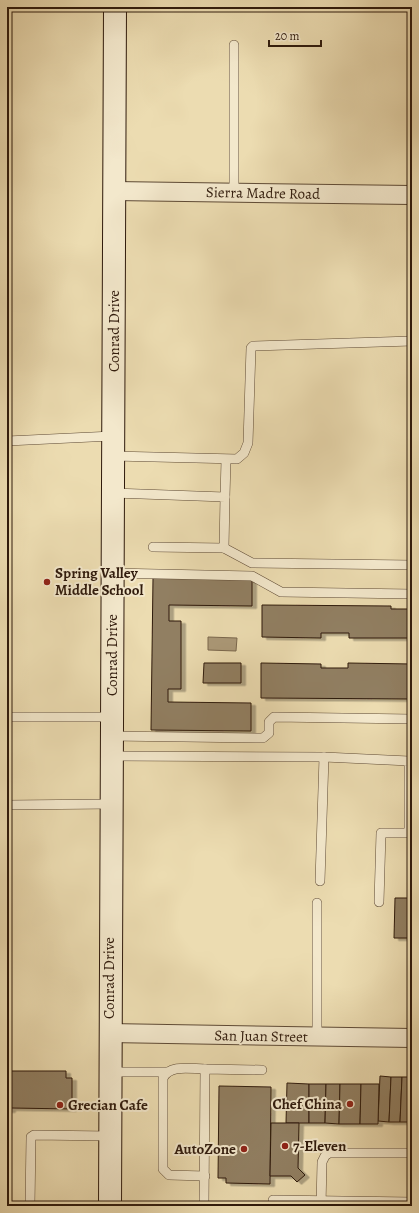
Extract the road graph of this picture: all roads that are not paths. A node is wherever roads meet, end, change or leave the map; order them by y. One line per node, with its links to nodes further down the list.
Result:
1 (115, 7): 3 (street, Conrad Drive)
2 (234, 45): 4 (lane)
3 (114, 191): 4 (street, Sierra Madre Road); 8 (street, Conrad Drive)
4 (234, 193): 5 (street, Sierra Madre Road)
5 (412, 194)
6 (412, 341): 9 (lane)
7 (7, 441): 8 (lane)
8 (113, 446): 9 (lane); 10 (street, Conrad Drive)
9 (226, 460): 11 (lane)
10 (112, 493): 11 (lane); 15 (street, Conrad Drive)
11 (225, 497): 13 (lane)
12 (154, 547): 13 (lane)
13 (224, 548): 14 (lane)
14 (412, 565)
15 (112, 573): 16 (lane); 19 (street, Conrad Drive)
16 (412, 594)
17 (7, 717): 19 (lane)
18 (412, 719): 19 (lane)
19 (111, 736): 20 (lane); 21 (street, Conrad Drive)
20 (324, 757): 23 (lane); 24 (lane)
21 (110, 804): 22 (lane); 27 (street, Conrad Drive)
22 (7, 805)
23 (410, 833): 25 (lane)
24 (320, 881)
25 (379, 902)
26 (317, 903): 28 (lane)
27 (109, 1033): 28 (street, San Juan Street); 32 (street, Conrad Drive)
28 (317, 1037): 29 (street, San Juan Street)
29 (412, 1038)
30 (205, 1069): 31 (lane); 33 (lane); 36 (lane)
31 (262, 1070)
32 (109, 1072): 33 (lane); 34 (street, Conrad Drive)
33 (166, 1072): 36 (lane)
34 (109, 1136): 40 (lane); 41 (street, Conrad Drive)
35 (412, 1153): 39 (lane)
36 (204, 1176): 42 (lane)
37 (273, 1200): 39 (lane)
38 (412, 1202): 39 (lane)
39 (321, 1204)
40 (30, 1206)
41 (110, 1206)
42 (204, 1206)

